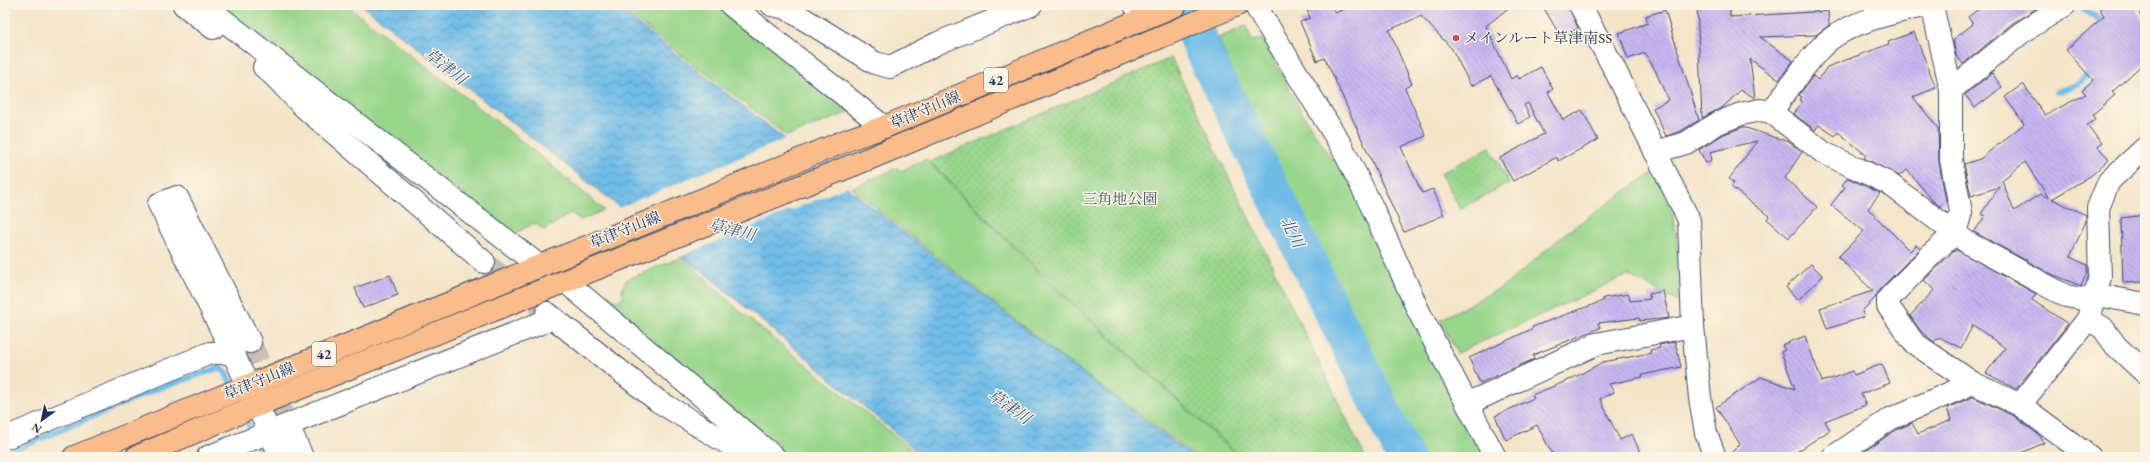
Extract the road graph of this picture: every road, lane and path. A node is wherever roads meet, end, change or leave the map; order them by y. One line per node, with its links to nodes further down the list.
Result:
1 (184, 5): 14 (street)
2 (204, 5): 22 (street)
3 (731, 5): 17 (street)
4 (772, 5): 5 (street)
5 (1031, 5)
6 (1176, 5): 13 (main road, 草津守山線 / 42)
7 (1237, 5): 23 (main road, 草津守山線 / 42)
8 (1255, 5): 32 (street)
9 (1580, 5): 19 (street)
10 (1927, 5): 16 (street)
11 (1932, 5): 15 (street)
12 (2065, 5): 15 (street)
13 (1139, 12): 17 (main road, 草津守山線 / 42)
14 (276, 76): 21 (street); 22 (street)
15 (1951, 90): 20 (street)
16 (1771, 112): 19 (street); 20 (street)
17 (884, 127): 22 (main road, 草津守山線 / 42)
18 (2145, 148): 24 (street)
19 (1655, 152): 27 (street)
20 (1955, 233): 24 (street); 30 (street)
21 (484, 262)
22 (533, 268): 31 (main road, 草津守山線 / 42)
23 (572, 287): 33 (main road, 草津守山線 / 42); 44 (street); 45 (street)
24 (2097, 294): 25 (street); 26 (street)
25 (2145, 304)
26 (2088, 319): 29 (street); 34 (street)
27 (1693, 326): 32 (street); 47 (street)
28 (242, 347): 28 (street); 31 (street); 37 (street)
29 (2145, 373)
30 (1973, 383): 34 (street); 48 (street)
31 (248, 385): 33 (street); 38 (main road, 草津守山線 / 42)
32 (1467, 404): 46 (street)
33 (258, 405): 35 (street); 39 (main road, 草津守山線 / 42)
34 (2020, 405): 49 (street)
35 (271, 432): 40 (street); 41 (street); 43 (street)
36 (292, 434): 42 (street)
37 (5, 438)
38 (74, 457)
39 (136, 457)
40 (208, 457)
41 (281, 457)
42 (302, 457)
43 (750, 457)
44 (758, 457)
45 (774, 457)
46 (1495, 457)
47 (1715, 457)
48 (1833, 457)
49 (2090, 457)

